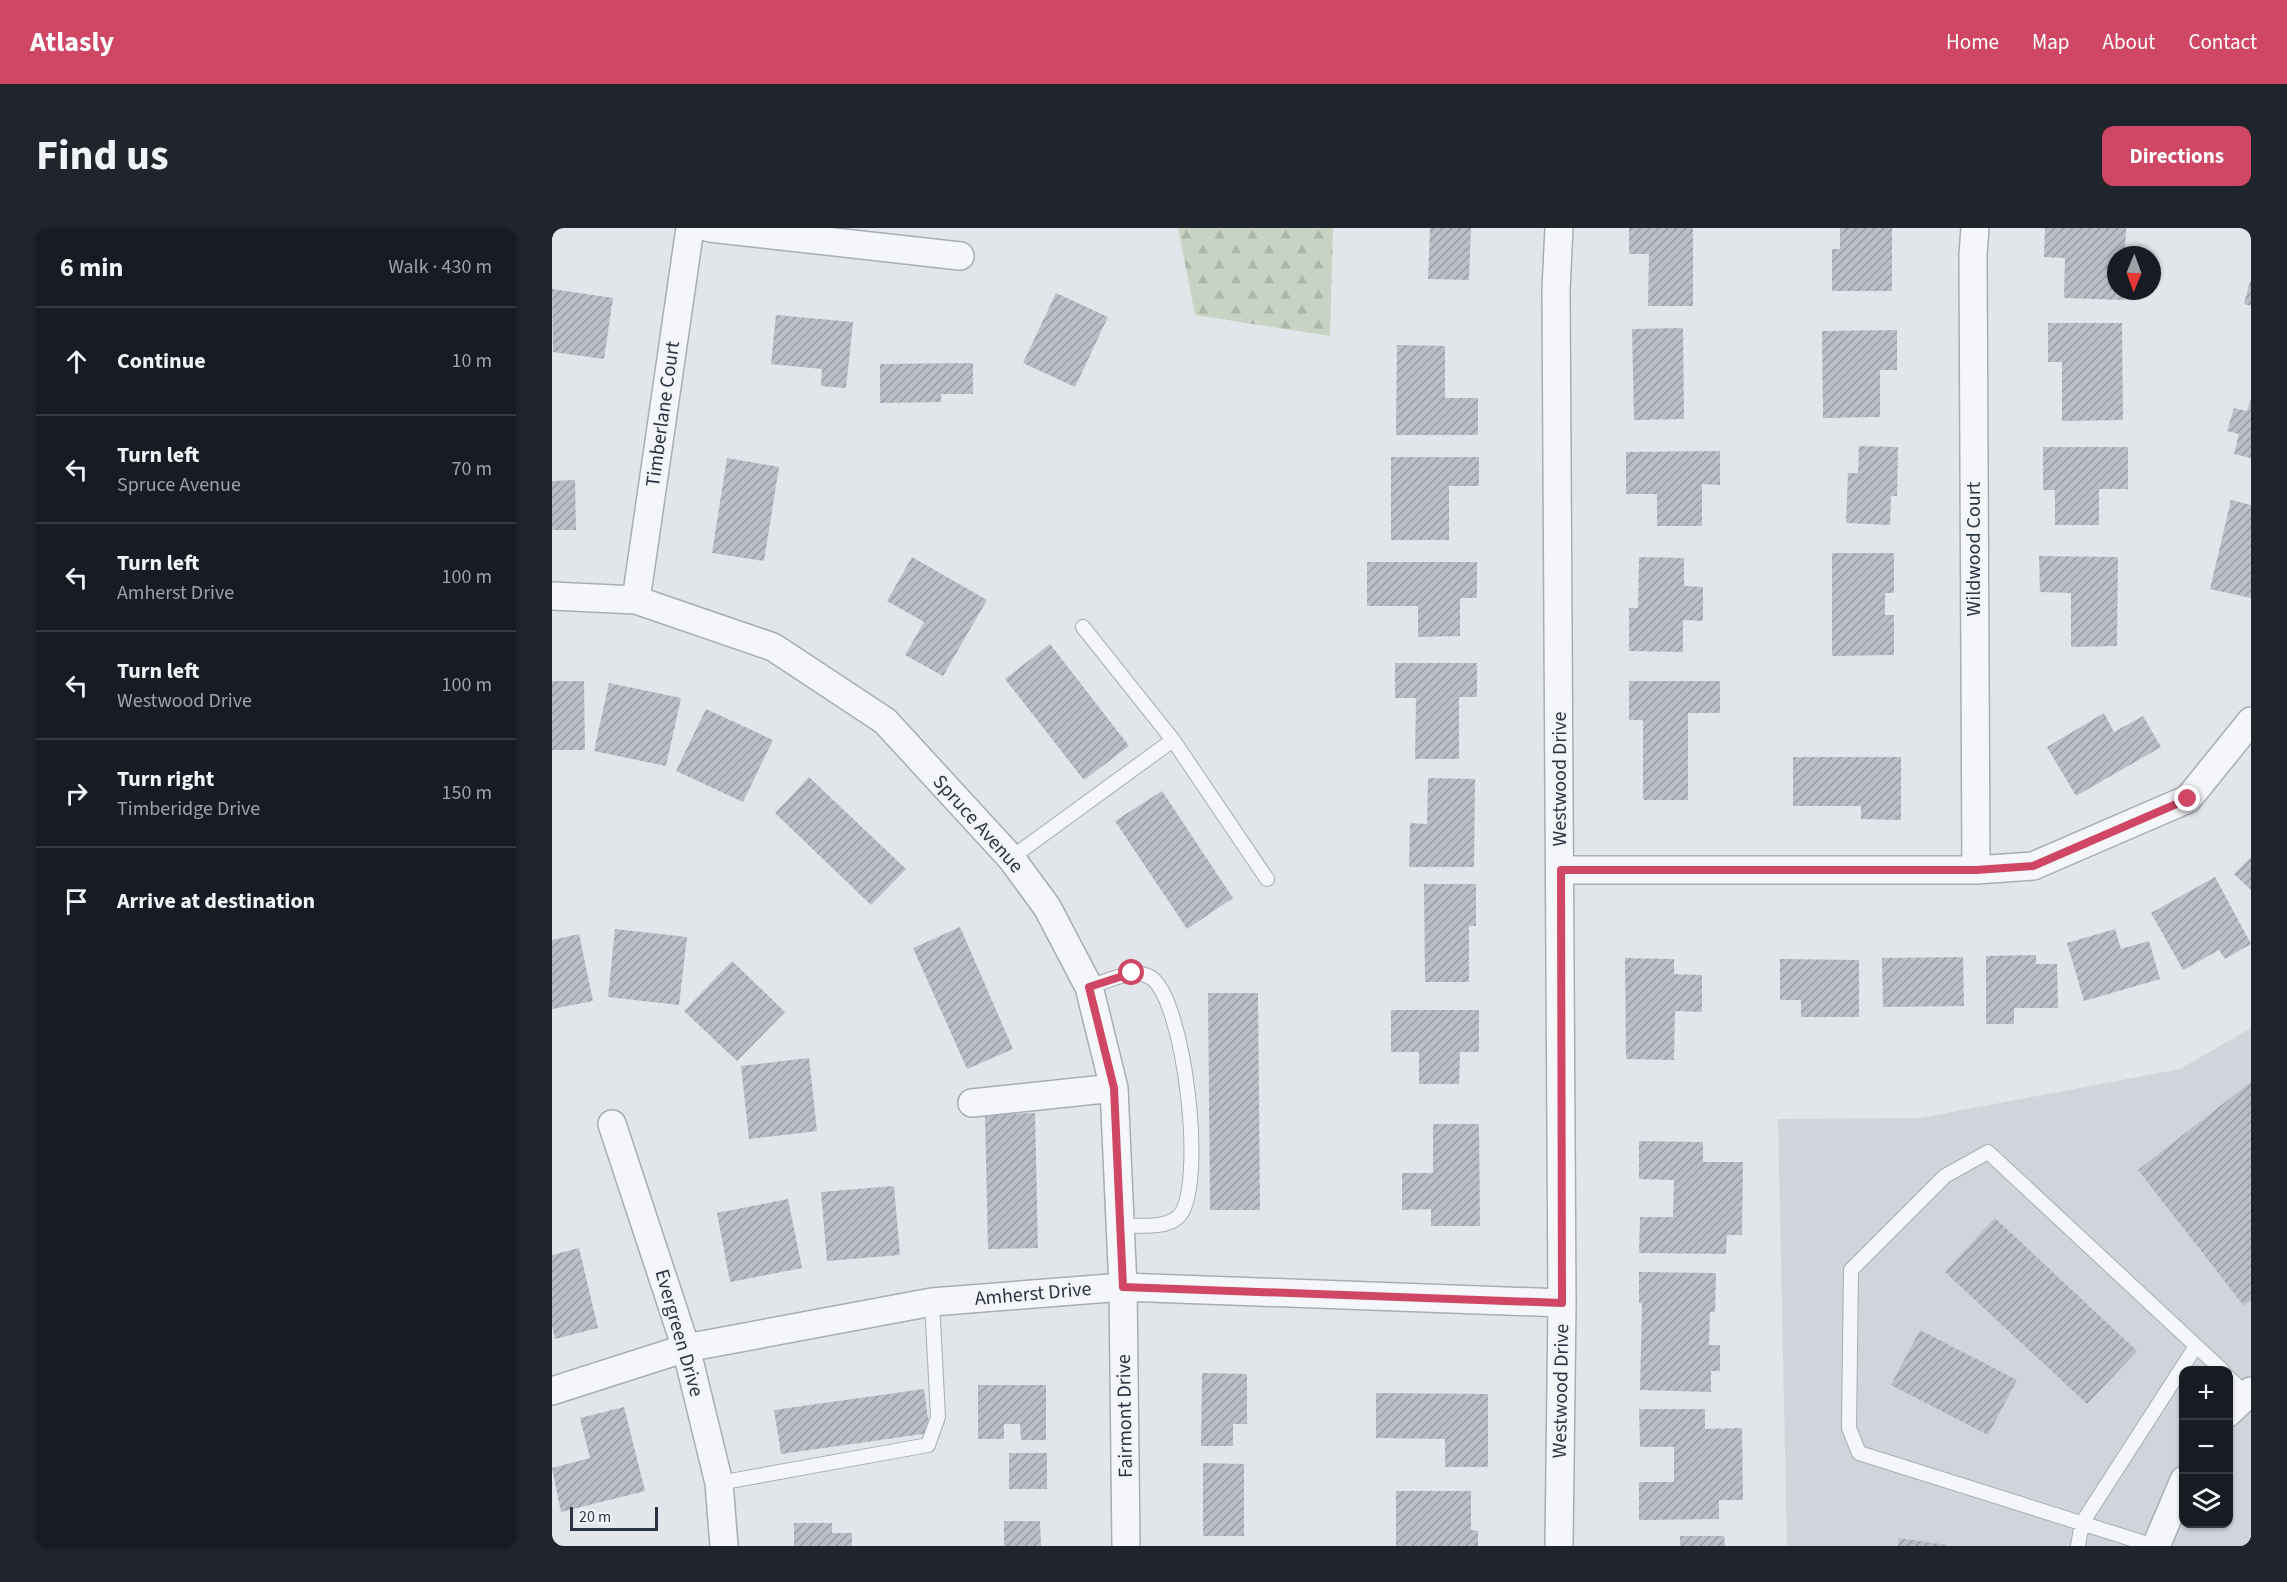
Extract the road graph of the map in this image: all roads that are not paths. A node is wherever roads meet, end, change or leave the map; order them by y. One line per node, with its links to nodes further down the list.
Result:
1 (690, 228): 7 (street, Timberlane Court)
2 (710, 228): 5 (street)
3 (1558, 228): 12 (street, Westwood Drive)
4 (1975, 228): 13 (street, Wildwood Court)
5 (960, 256)
6 (552, 596): 7 (street, Spruce Avenue)
7 (636, 600): 11 (street, Spruce Avenue)
8 (1083, 627): 10 (lane)
9 (2251, 722): 13 (street)
10 (1173, 740): 11 (lane); 14 (lane)
11 (1011, 858): 15 (street, Spruce Avenue)
12 (1561, 870): 13 (street); 22 (street, Westwood Drive)
13 (1976, 870)
14 (1267, 879)
15 (1089, 987): 16 (street, Spruce Avenue); 19 (lane)
16 (1114, 1088): 17 (street); 19 (street, Spruce Avenue)
17 (972, 1103)
18 (612, 1124): 24 (street, Evergreen Drive)
19 (1121, 1226): 20 (street, Spruce Avenue)
20 (1123, 1287): 21 (street, Amherst Drive); 22 (street, Amherst Drive); 31 (street, Fairmont Drive)
21 (932, 1302): 24 (street, Amherst Drive); 27 (lane)
22 (1562, 1303): 32 (street, Westwood Drive)
23 (2196, 1346): 25 (lane); 29 (lane); 29 (lane)
24 (686, 1348): 26 (street, Amherst Drive); 27 (street, Evergreen Drive)
25 (2217, 1366)
26 (552, 1392)
27 (719, 1483): 30 (street, Evergreen Drive)
28 (2179, 1491): 34 (street)
29 (2082, 1523): 33 (lane); 34 (lane)
30 (724, 1546)
31 (1126, 1546)
32 (1559, 1546)
33 (2078, 1546)
34 (2155, 1546)

